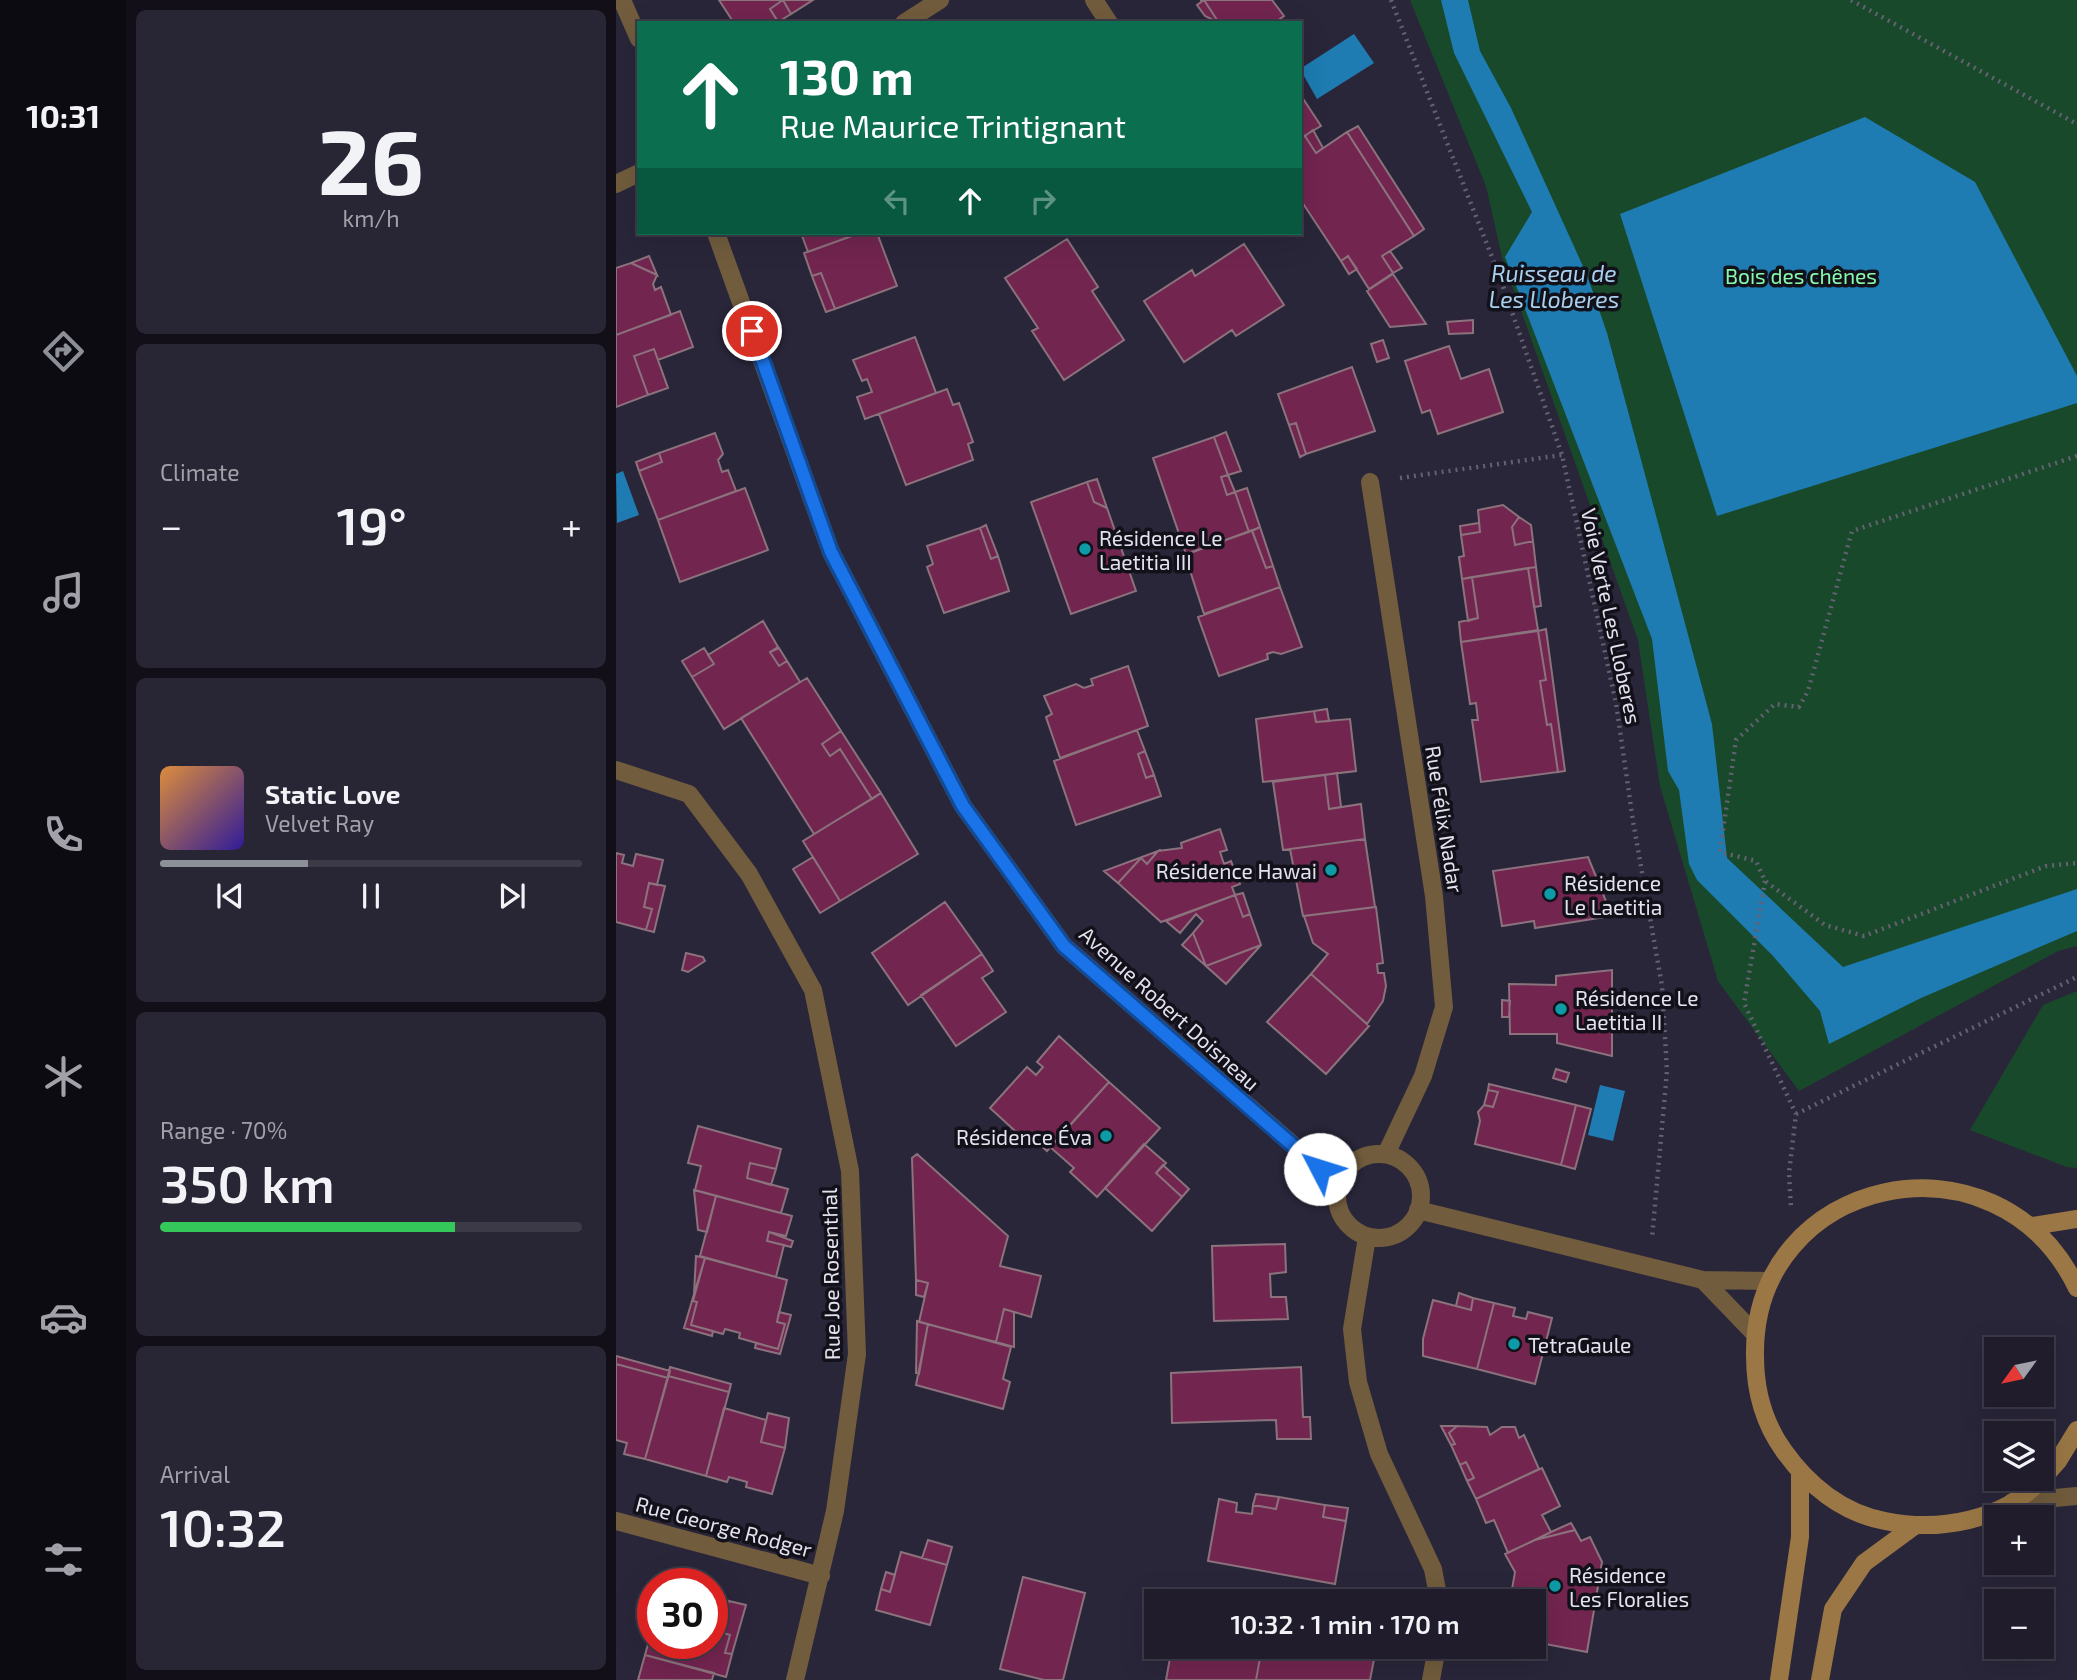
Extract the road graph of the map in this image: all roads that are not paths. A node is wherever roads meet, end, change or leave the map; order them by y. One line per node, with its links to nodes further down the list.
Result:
1 (622, 0): 6 (street)
2 (940, 0): 4 (street)
3 (1094, 0): 5 (street)
4 (907, 21)
5 (1108, 21)
6 (637, 34)
7 (637, 174): 8 (street)
8 (616, 184)
9 (717, 235): 13 (street, Avenue Robert Doisneau)
10 (1370, 482): 12 (street, Rue Félix Nadar)
11 (616, 770): 30 (street, Rue Joe Rosenthal)
12 (1386, 1154): 13 (street); 14 (street)
13 (1338, 1184): 17 (street)
14 (1418, 1210): 17 (street); 18 (street)
15 (2077, 1219): 16 (main road)
16 (2032, 1226): 19 (main road); 20 (main road)
17 (1367, 1237): 31 (street)
18 (1703, 1280): 19 (street); 21 (street)
19 (1770, 1281): 21 (main road)
20 (2077, 1288)
21 (1754, 1333): 24 (main road)
22 (2077, 1430): 23 (main road)
23 (2054, 1466)
24 (1800, 1475): 29 (main road); 35 (main road)
25 (2027, 1491): 27 (main road)
26 (2077, 1496): 27 (street)
27 (2012, 1503): 29 (main road)
28 (616, 1521): 30 (street, Rue George Rodger)
29 (1913, 1527): 36 (main road)
30 (821, 1576): 33 (street, Rue Joe Rosenthal)
31 (1437, 1589)
32 (1435, 1659): 34 (street)
33 (796, 1680)
34 (1431, 1680)
35 (1779, 1680)
36 (1820, 1680)

